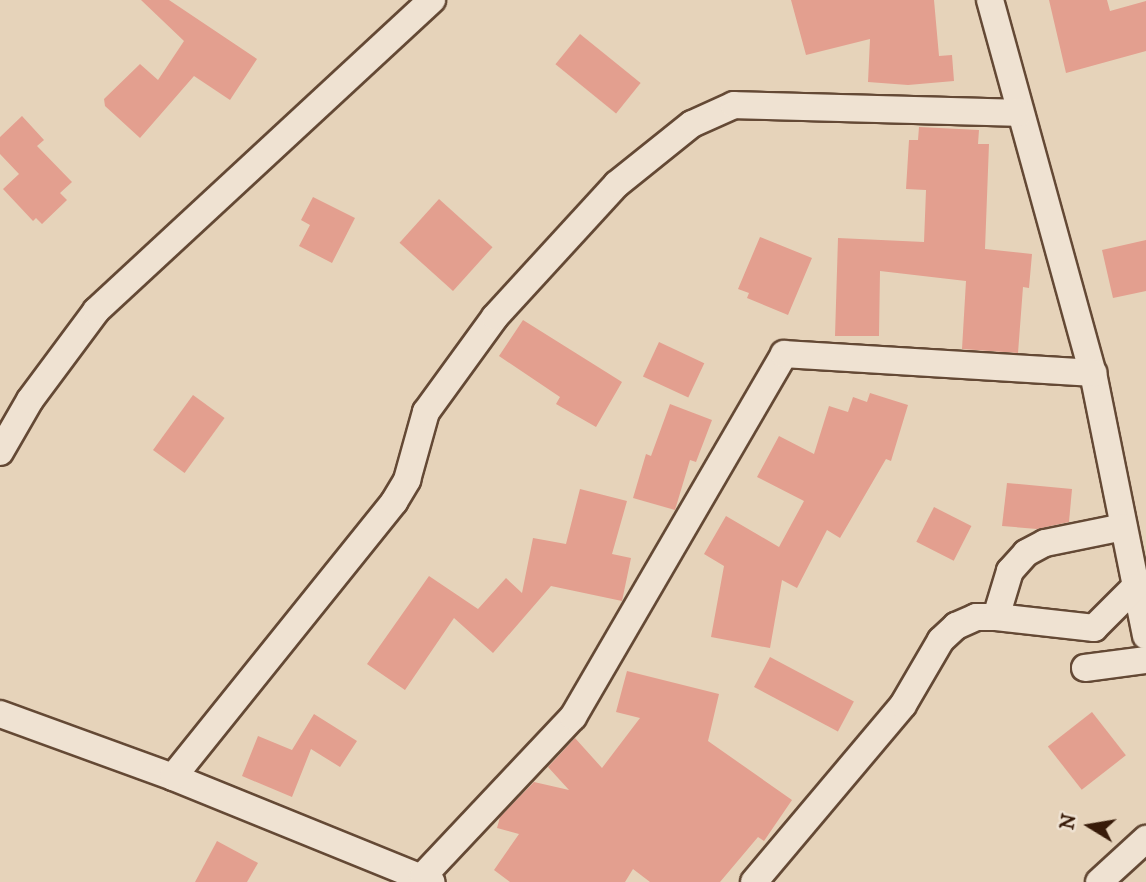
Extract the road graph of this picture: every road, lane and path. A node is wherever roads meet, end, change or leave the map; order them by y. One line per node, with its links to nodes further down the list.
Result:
1 (432, 0): 5 (street)
2 (990, 0): 3 (street)
3 (1020, 113): 4 (street); 13 (street)
4 (1093, 373): 6 (street); 15 (street)
5 (0, 452)
6 (1123, 527): 7 (street); 8 (street)
7 (1135, 587): 8 (street); 9 (street)
8 (996, 617): 16 (street)
9 (1146, 636)
10 (1146, 660): 11 (street)
11 (1086, 668)
12 (0, 714): 13 (street)
13 (173, 777): 15 (street)
14 (1146, 839): 17 (street)
15 (427, 879)
16 (754, 882)
17 (1099, 882)

